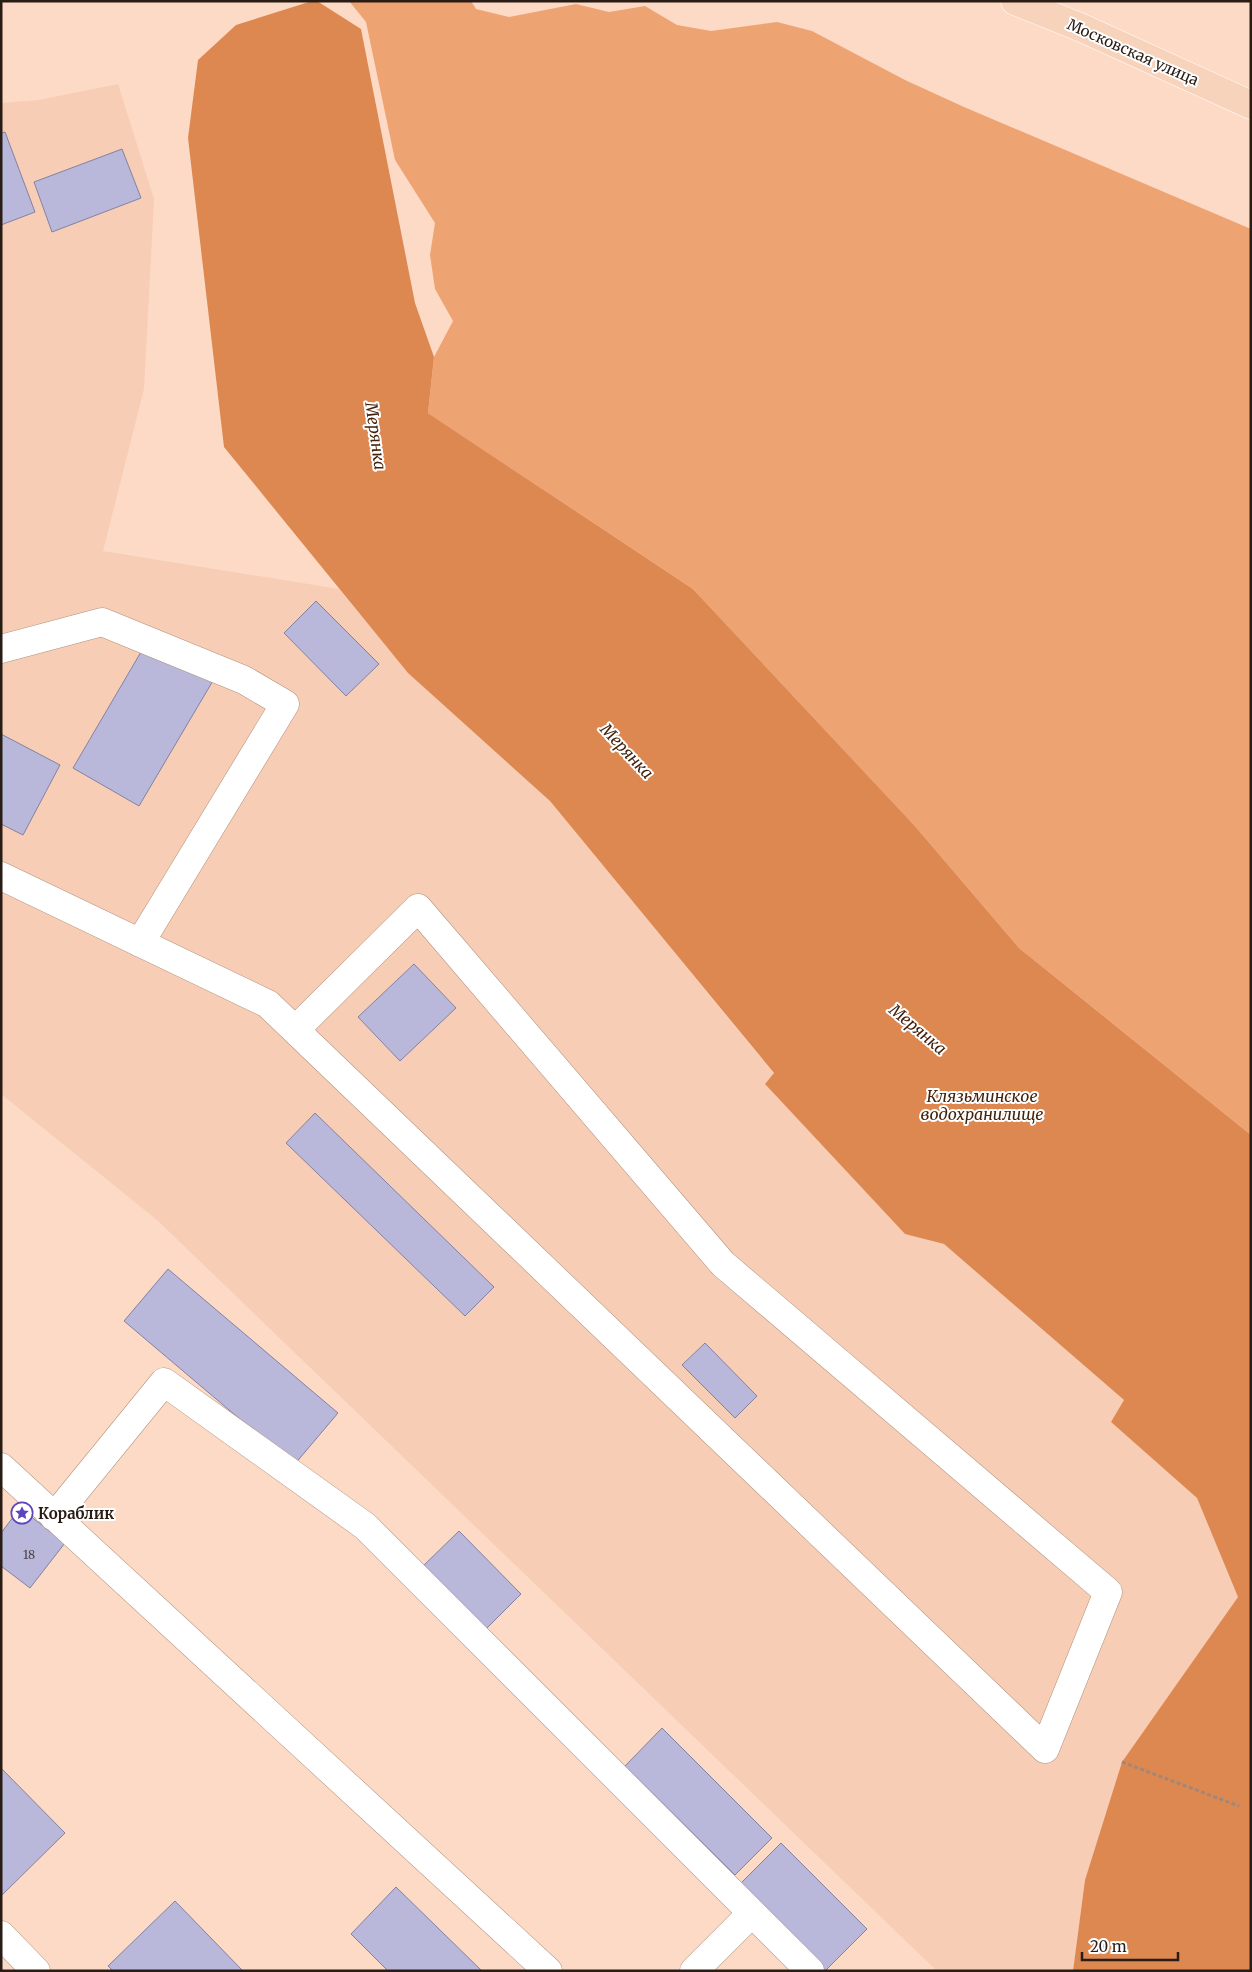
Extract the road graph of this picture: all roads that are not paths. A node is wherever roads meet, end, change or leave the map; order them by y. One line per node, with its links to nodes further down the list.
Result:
1 (1015, 1): 2 (main road, Московская улица)
2 (1251, 104)
3 (1, 649): 5 (lane)
4 (1, 876): 5 (lane)
5 (140, 943): 6 (lane)
6 (295, 1030): 6 (lane)
7 (1, 1467): 8 (lane)
8 (54, 1516): 9 (lane); 12 (lane)
9 (752, 1913): 13 (lane); 14 (lane)
10 (1, 1935): 11 (lane)
11 (36, 1971)
12 (548, 1971)
13 (694, 1971)
14 (810, 1971)

